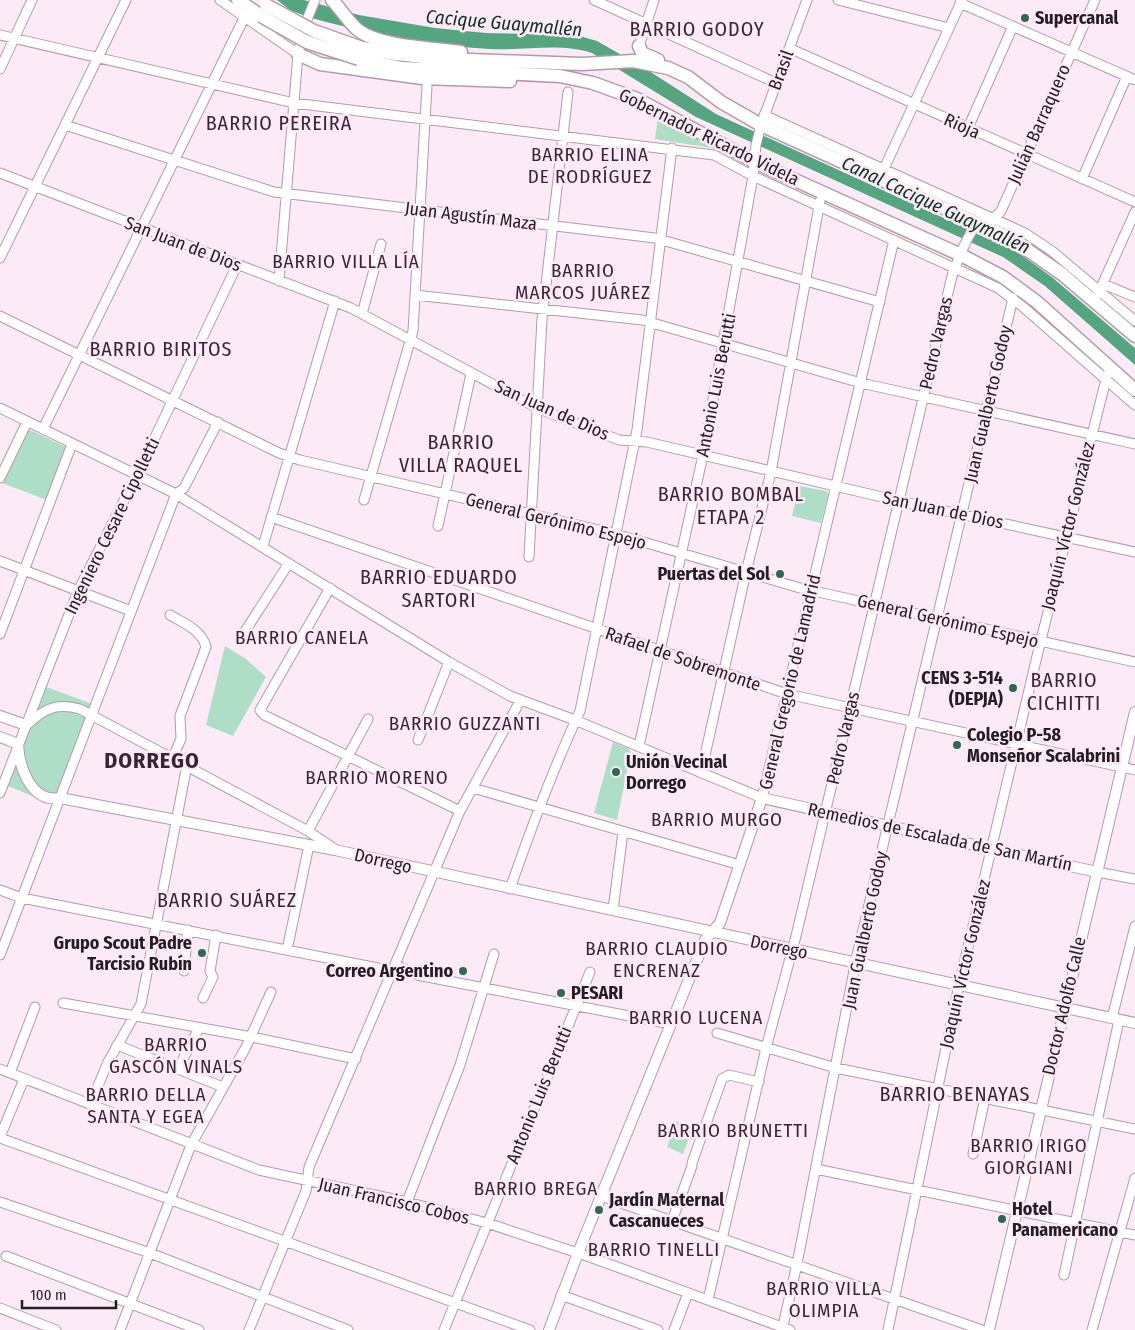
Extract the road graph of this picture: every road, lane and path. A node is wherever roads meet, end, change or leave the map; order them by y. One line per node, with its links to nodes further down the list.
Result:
1 (32, 0): 19 (street)
2 (126, 0): 25 (street)
3 (220, 0): 14 (street)
4 (238, 0): 12 (highway, Gobernador Ricardo Videla)
5 (332, 0): 26 (highway)
6 (594, 0): 15 (street)
7 (654, 0): 15 (street)
8 (807, 0): 21 (street, Brasil)
9 (838, 0): 17 (street)
10 (1095, 0): 22 (street, Julián Barraquero)
11 (961, 1): 16 (street); 17 (street)
12 (262, 7): 23 (highway, Gobernador Ricardo Videla, bridge)
13 (312, 8): 24 (street)
14 (245, 16): 24 (street); 32 (street)
15 (646, 24): 20 (street); 31 (street)
16 (1013, 26): 22 (street); 39 (street)
17 (949, 28): 36 (street)
18 (0, 35): 19 (street)
19 (14, 38): 25 (street); 27 (street)
20 (639, 46): 28 (highway)
21 (789, 48): 31 (street, Brasil); 36 (street, Rioja)
22 (1072, 52): 29 (street); 43 (street, Julián Barraquero)
23 (360, 53): 26 (highway, Gobernador Ricardo Videla); 30 (highway, Gobernador Ricardo Videla)
24 (298, 54): 30 (highway); 35 (street)
25 (98, 58): 32 (street); 38 (street)
26 (528, 62): 28 (highway, Gobernador Ricardo Videla)
27 (0, 69)
28 (678, 72): 40 (highway, Gobernador Ricardo Videla)
29 (1131, 78): 49 (street)
30 (578, 79): 45 (highway, Gobernador Ricardo Videla)
31 (776, 83): 40 (street, Brasil)
32 (211, 84): 35 (street); 44 (street)
33 (428, 86): 37 (street)
34 (568, 92): 41 (street)
35 (294, 103): 37 (street); 51 (street)
36 (914, 104): 39 (street, Rioja); 47 (street)
37 (425, 119): 41 (street); 54 (street)
38 (65, 125): 44 (street, Juan Agustín Maza); 50 (street)
39 (968, 128): 43 (street, Rioja)
40 (759, 132): 45 (street, Antonio Luis Berutti); 47 (highway, Gobernador Ricardo Videla)
41 (563, 135): 42 (street); 57 (street)
42 (672, 148): 48 (street); 60 (street)
43 (1026, 154): 49 (street, Rioja); 56 (street, Julián Barraquero)
44 (174, 160): 51 (street, Juan Agustín Maza); 58 (street)
45 (755, 162): 48 (street, Antonio Luis Berutti); 52 (highway, Gobernador Ricardo Videla)
46 (0, 173): 50 (street, San Juan de Dios)
47 (882, 173): 56 (street); 59 (highway, Gobernador Ricardo Videla)
48 (753, 176): 52 (street); 65 (street, Antonio Luis Berutti)
49 (1082, 178): 53 (street, Rioja)
50 (35, 187): 58 (street, San Juan de Dios); 63 (street)
51 (286, 194): 54 (street, Juan Agustín Maza); 67 (street)
52 (821, 199): 61 (street); 64 (highway, Gobernador Ricardo Videla); 68 (street)
53 (1135, 202)
54 (420, 210): 57 (street, Juan Agustín Maza); 70 (street)
55 (1135, 212): 69 (street)
56 (995, 218): 59 (street); 69 (street)
57 (552, 225): 60 (street, Juan Agustín Maza); 75 (street)
58 (140, 228): 66 (street, San Juan de Dios); 83 (street)
59 (973, 233): 64 (street, Pedro Vargas); 69 (highway, Gobernador Ricardo Videla)
60 (660, 239): 65 (street, Juan Agustín Maza); 79 (street)
61 (894, 240): 64 (street); 74 (street, General Gregorio de Lamadrid)
62 (380, 244): 76 (street)
63 (0, 258)
64 (958, 261): 72 (street); 86 (highway, Gobernador Ricardo Videla); 89 (street, Pedro Vargas)
65 (738, 262): 68 (street, Juan Agustín Maza); 82 (street, Antonio Luis Berutti)
66 (237, 265): 67 (street, San Juan de Dios); 90 (street, Ingeniero Cesare Cipolletti)
67 (279, 281): 73 (street, San Juan de Dios)
68 (806, 282): 74 (street, Juan Agustín Maza); 84 (street)
69 (1099, 292): 71 (street); 78 (street); 80 (highway, Gobernador Ricardo Videla)
70 (415, 296): 75 (street); 81 (street)
71 (1135, 297)
72 (1013, 298): 86 (street); 94 (street, Juan Gualberto Godoy)
73 (335, 302): 76 (street, San Juan de Dios); 103 (street)
74 (880, 302): 87 (street, General Gregorio de Lamadrid)
75 (543, 310): 79 (street); 93 (street)
76 (362, 314): 81 (street, San Juan de Dios)
77 (0, 316): 83 (street, General Gerónimo Espejo)
78 (1135, 321)
79 (651, 322): 82 (street); 99 (street)
80 (1135, 336)
81 (411, 340): 85 (street, San Juan de Dios); 107 (street)
82 (724, 344): 84 (street); 102 (street, Antonio Luis Berutti)
83 (79, 355): 90 (street, General Gerónimo Espejo); 97 (street)
84 (791, 364): 87 (street); 104 (street)
85 (471, 374): 93 (street, San Juan de Dios); 110 (street)
86 (1108, 374): 88 (highway, Gobernador Ricardo Videla); 91 (street); 98 (street, Joaquín Víctor González)
87 (861, 383): 89 (street); 108 (street, General Gregorio de Lamadrid)
88 (1135, 390)
89 (923, 397): 94 (street); 112 (street, Pedro Vargas)
90 (172, 400): 96 (street, General Gerónimo Espejo); 105 (street, Ingeniero Cesare Cipolletti)
91 (1135, 405)
92 (0, 408): 95 (street, Remedios de Escalada de San Martín)
93 (537, 408): 99 (street, San Juan de Dios); 114 (street)
94 (986, 411): 98 (street); 113 (street, Juan Gualberto Godoy)
95 (26, 422): 97 (street, Remedios de Escalada de San Martín); 106 (street)
96 (218, 422): 103 (street, General Gerónimo Espejo); 109 (street)
97 (43, 429): 100 (street, Remedios de Escalada de San Martín)
98 (1091, 434): 101 (street); 118 (street, Joaquín Víctor González)
99 (635, 440): 102 (street, San Juan de Dios); 117 (street)
100 (72, 444): 105 (street, Remedios de Escalada de San Martín); 125 (street)
101 (1135, 444)
102 (703, 455): 104 (street, San Juan de Dios); 121 (street, Antonio Luis Berutti)
103 (290, 457): 107 (street, General Gerónimo Espejo); 115 (street)
104 (771, 472): 108 (street, San Juan de Dios); 126 (street)
105 (137, 475): 109 (street, Remedios de Escalada de San Martín); 129 (street, Ingeniero Cesare Cipolletti)
106 (0, 476)
107 (370, 477): 110 (street, General Gerónimo Espejo); 111 (street)
108 (836, 486): 112 (street, San Juan de Dios); 128 (street, General Gregorio de Lamadrid)
109 (176, 494): 119 (street, Remedios de Escalada de San Martín); 131 (street)
110 (445, 495): 114 (street, General Gerónimo Espejo); 116 (street)
111 (364, 500)
112 (899, 501): 113 (street, San Juan de Dios); 130 (street, Pedro Vargas)
113 (962, 514): 118 (street, San Juan de Dios); 133 (street, Juan Gualberto Godoy)
114 (531, 515): 117 (street, General Gerónimo Espejo); 122 (street)
115 (272, 518): 119 (street); 134 (street, Rafael de Sobremonte)
116 (438, 526)
117 (616, 534): 121 (street, General Gerónimo Espejo); 134 (street)
118 (1066, 537): 120 (street, San Juan de Dios); 137 (street, Joaquín Víctor González)
119 (263, 546): 124 (street, Remedios de Escalada de San Martín)
120 (1135, 552)
121 (681, 553): 126 (street, General Gerónimo Espejo); 138 (street, Antonio Luis Berutti)
122 (529, 557)
123 (0, 561): 125 (street)
124 (289, 563): 127 (street, Remedios de Escalada de San Martín); 136 (street)
125 (25, 570): 129 (street); 135 (street)
126 (746, 572): 128 (street, General Gerónimo Espejo); 141 (street)
127 (330, 588): 139 (street, Remedios de Escalada de San Martín); 157 (street)
128 (812, 590): 130 (street, General Gerónimo Espejo); 142 (street, General Gregorio de Lamadrid)
129 (78, 591): 131 (street); 151 (street, Ingeniero Cesare Cipolletti)
130 (874, 604): 133 (street, General Gerónimo Espejo); 144 (street, Pedro Vargas)
131 (130, 611): 146 (street)
132 (170, 615): 158 (street)
133 (937, 619): 137 (street, General Gerónimo Espejo); 150 (street, Juan Gualberto Godoy)
134 (597, 630): 138 (street, Rafael de Sobremonte); 149 (street)
135 (0, 634)
136 (240, 639)
137 (1040, 641): 140 (street, General Gerónimo Espejo); 155 (street, Joaquín Víctor González)
138 (660, 652): 141 (street, Rafael de Sobremonte); 156 (street, Antonio Luis Berutti)
139 (449, 662): 143 (street, Remedios de Escalada de San Martín); 153 (street)
140 (1135, 662)
141 (723, 673): 142 (street, Rafael de Sobremonte); 162 (street)
142 (786, 694): 144 (street, Rafael de Sobremonte); 166 (street, General Gregorio de Lamadrid)
143 (520, 701): 149 (street, Remedios de Escalada de San Martín); 163 (street)
144 (850, 708): 150 (street, Rafael de Sobremonte); 169 (street, Pedro Vargas)
145 (1135, 712): 160 (main road, Doctor Adolfo Calle)
146 (92, 714): 151 (street, Dorrego); 158 (street, Dorrego); 165 (street)
147 (0, 716): 151 (main road)
148 (368, 719): 157 (street)
149 (576, 720): 156 (street, Remedios de Escalada de San Martín); 167 (street)
150 (912, 722): 155 (street, Rafael de Sobremonte); 171 (street, Juan Gualberto Godoy)
151 (26, 725): 154 (street, Ingeniero Cesare Cipolletti)
152 (0, 737): 154 (main road)
153 (418, 740)
154 (18, 744): 164 (street, Ingeniero Cesare Cipolletti); 165 (main road, Dorrego)
155 (1016, 745): 160 (street, Rafael de Sobremonte); 175 (street, Joaquín Víctor González)
156 (639, 746): 162 (street, Remedios de Escalada de San Martín)
157 (348, 756): 168 (street); 172 (street)
158 (173, 758): 159 (street, Dorrego)
159 (188, 765): 170 (street); 172 (street, Dorrego)
160 (1122, 767): 161 (street, Rafael de Sobremonte); 179 (main road, Doctor Adolfo Calle)
161 (1135, 770)
162 (701, 773): 166 (street, Remedios de Escalada de San Martín)
163 (472, 788): 167 (street); 168 (street)
164 (0, 792)
165 (60, 798): 170 (main road, Dorrego); 183 (street)
166 (762, 798): 169 (main road, Remedios de Escalada de San Martín); 177 (main road, General Gregorio de Lamadrid)
167 (538, 807): 173 (street); 181 (street)
168 (460, 811): 178 (street)
169 (825, 813): 171 (main road, Remedios de Escalada de San Martín); 191 (street, Pedro Vargas)
170 (176, 821): 174 (main road, Dorrego); 185 (street)
171 (887, 827): 175 (main road, Remedios de Escalada de San Martín); 194 (street, Juan Gualberto Godoy)
172 (308, 831): 176 (street, Dorrego)
173 (623, 832): 177 (street); 184 (street)
174 (309, 845): 176 (main road, Dorrego); 190 (street)
175 (991, 849): 179 (main road, Remedios de Escalada de San Martín); 198 (street, Joaquín Víctor González)
176 (336, 850): 178 (main road, Dorrego)
177 (740, 865): 188 (main road, General Gregorio de Lamadrid)
178 (434, 872): 181 (main road, Dorrego); 195 (street)
179 (1097, 872): 180 (street, Remedios de Escalada de San Martín); 205 (main road, Doctor Adolfo Calle)
180 (1135, 879)
181 (510, 889): 184 (main road, Dorrego)
182 (0, 890): 183 (street)
183 (22, 898): 185 (street); 193 (street)
184 (613, 910): 188 (main road, Dorrego)
185 (156, 924): 187 (street); 206 (street)
186 (1135, 926): 207 (street)
187 (188, 930): 189 (street); 196 (street)
188 (712, 933): 191 (main road, Dorrego); 209 (main road, General Gregorio de Lamadrid)
189 (216, 935): 190 (street); 201 (street)
190 (287, 950): 195 (street)
191 (792, 950): 194 (main road, Dorrego); 214 (street, Pedro Vargas)
192 (494, 954): 199 (street)
193 (0, 955)
194 (856, 963): 198 (main road, Dorrego); 216 (street, Juan Gualberto Godoy)
195 (392, 970): 199 (street); 215 (street)
196 (184, 971)
197 (590, 972): 203 (street, Antonio Luis Berutti)
198 (959, 986): 205 (main road, Dorrego); 223 (street, Joaquín Víctor González)
199 (485, 988): 203 (street); 239 (street)
200 (271, 992): 212 (street)
201 (203, 998)
202 (63, 1003): 206 (street)
203 (576, 1006): 209 (street); 242 (street, Antonio Luis Berutti)
204 (35, 1007): 219 (street)
205 (1064, 1008): 207 (main road, Dorrego); 226 (main road, Doctor Adolfo Calle)
206 (135, 1016): 210 (street); 213 (street)
207 (1115, 1019): 208 (main road, Dorrego); 227 (street)
208 (1135, 1023)
209 (671, 1024): 236 (main road, General Gregorio de Lamadrid)
210 (199, 1028): 212 (street); 218 (street)
211 (717, 1033): 214 (street)
212 (252, 1037): 215 (street); 222 (street)
213 (117, 1045): 218 (street); 225 (street)
214 (766, 1048): 216 (street); 221 (street, Pedro Vargas)
215 (356, 1059): 234 (street)
216 (836, 1068): 223 (street); 232 (street, Juan Gualberto Godoy)
217 (0, 1069): 219 (street, Juan Francisco Cobos)
218 (178, 1069): 222 (street)
219 (10, 1073): 220 (street, Juan Francisco Cobos)
220 (24, 1079): 225 (street, Juan Francisco Cobos); 229 (street)
221 (758, 1082): 241 (street); 246 (street, Pedro Vargas)
222 (223, 1087): 230 (street)
223 (938, 1088): 224 (street); 235 (street, Joaquín Víctor González)
224 (985, 1098): 226 (street); 231 (street)
225 (90, 1105): 230 (street, Juan Francisco Cobos)
226 (1040, 1109): 227 (street); 240 (main road, Doctor Adolfo Calle)
227 (1097, 1121): 228 (street); 243 (street)
228 (1135, 1129)
229 (0, 1137): 237 (street)
230 (191, 1145): 234 (street, Juan Francisco Cobos); 237 (street)
231 (973, 1154)
232 (816, 1168): 235 (street); 251 (street, Juan Gualberto Godoy)
233 (1135, 1178): 244 (street)
234 (306, 1181): 239 (street, Juan Francisco Cobos); 247 (street)
235 (917, 1189): 240 (street); 256 (street, Joaquín Víctor González)
236 (601, 1196): 241 (street); 249 (main road, General Gregorio de Lamadrid)
237 (170, 1200): 247 (street); 248 (street)
238 (0, 1202): 248 (street)
239 (408, 1202): 242 (street, Juan Francisco Cobos)
240 (1016, 1211): 243 (street); 274 (main road, Doctor Adolfo Calle)
241 (672, 1221): 246 (street)
242 (487, 1223): 249 (street, Juan Francisco Cobos); 259 (street, Antonio Luis Berutti)
243 (1075, 1223): 244 (street); 252 (street)
244 (1119, 1232): 245 (street); 275 (street)
245 (1135, 1235)
246 (722, 1239): 251 (street); 257 (street, Pedro Vargas)
247 (285, 1241): 255 (street); 259 (street)
248 (150, 1253): 255 (street); 258 (street)
249 (578, 1253): 253 (street, Juan Francisco Cobos); 254 (main road, General Gregorio de Lamadrid)
250 (6, 1256): 258 (street)
251 (798, 1264): 256 (street); 261 (street, Juan Gualberto Godoy)
252 (1064, 1275)
253 (688, 1293): 257 (street, Juan Francisco Cobos); 271 (street)
254 (562, 1295): 269 (main road, General Gregorio de Lamadrid); 270 (street)
255 (262, 1298): 265 (street); 266 (street)
256 (895, 1299): 272 (street, Joaquín Víctor González); 273 (street)
257 (708, 1300): 261 (street, Juan Francisco Cobos)
258 (130, 1304): 263 (street); 264 (street)
259 (455, 1304): 267 (street, Antonio Luis Berutti); 268 (street)
260 (0, 1308): 262 (street)
261 (785, 1329)
262 (56, 1330)
263 (120, 1330)
264 (199, 1330)
265 (249, 1330)
266 (348, 1330)
267 (444, 1330)
268 (530, 1330)
269 (549, 1330)
270 (658, 1330)
271 (674, 1330)
272 (888, 1330)
273 (982, 1330)
274 (989, 1330)
275 (1092, 1330)

